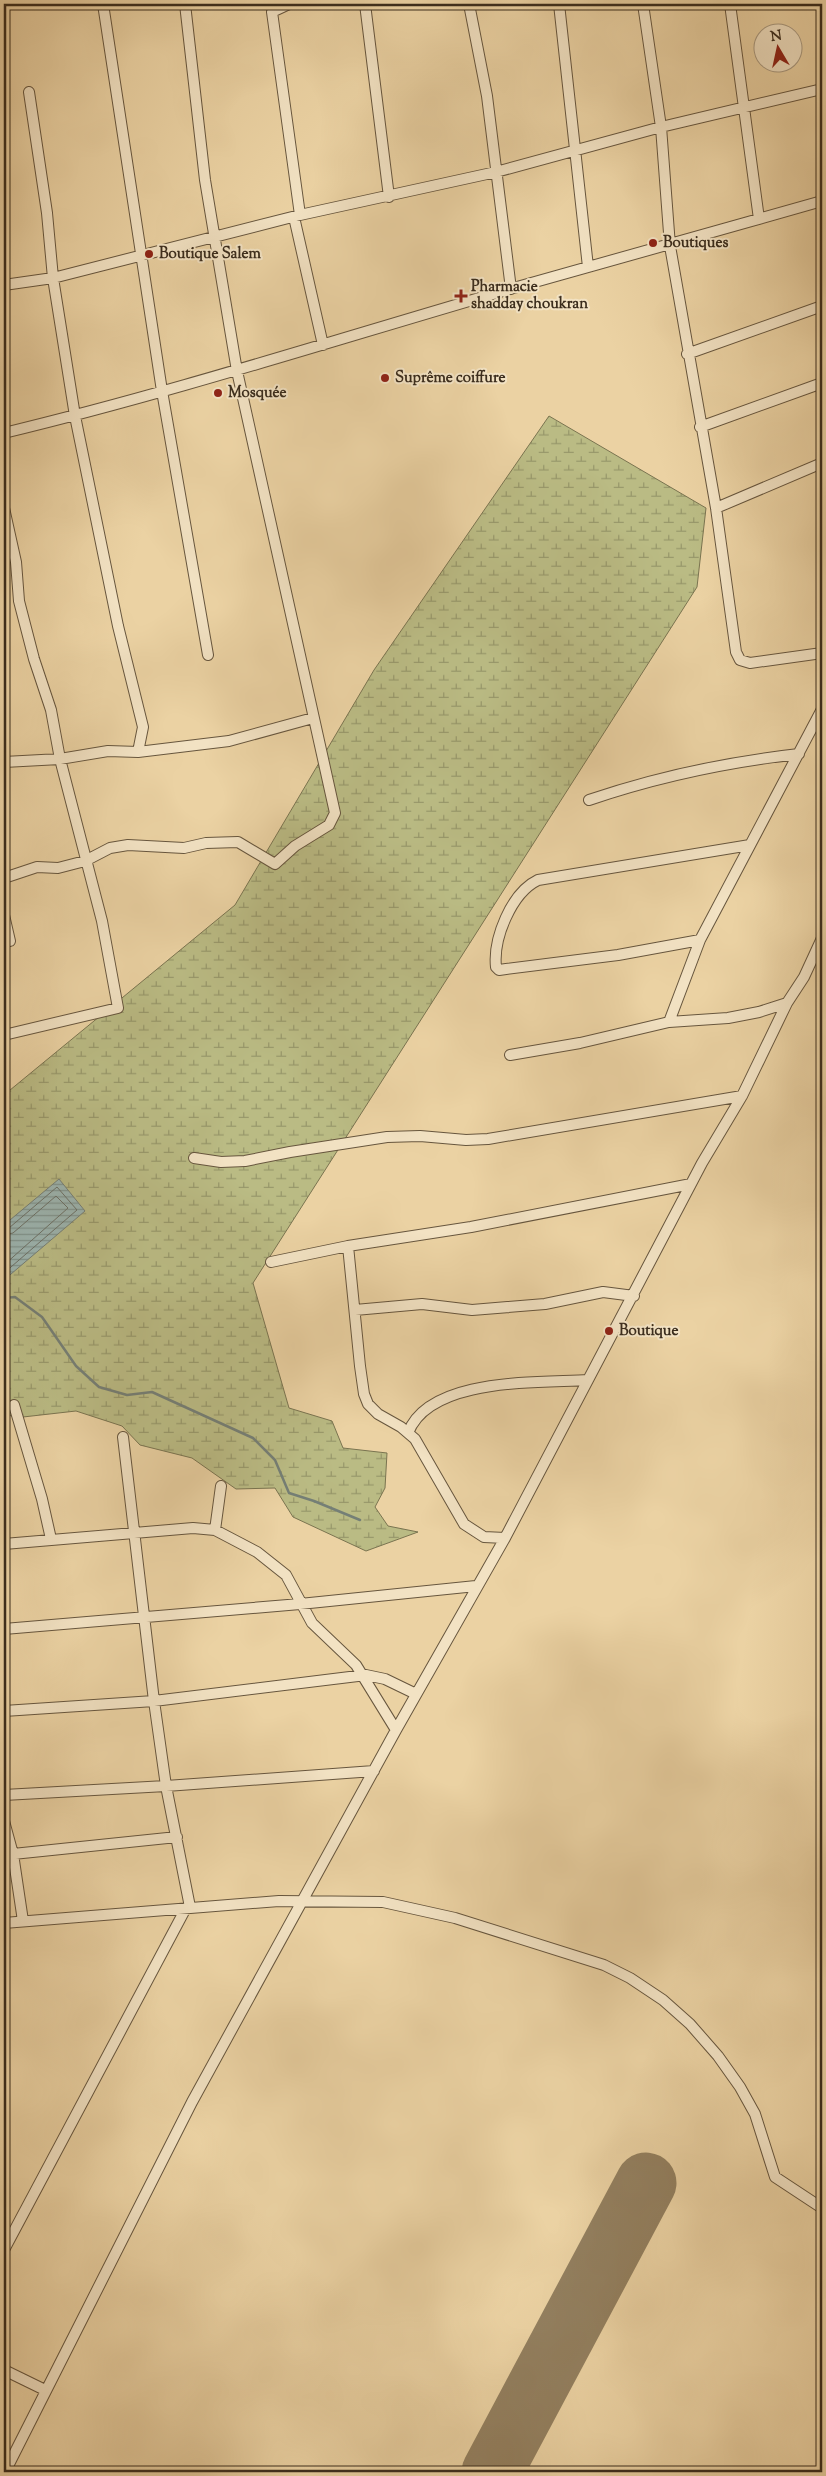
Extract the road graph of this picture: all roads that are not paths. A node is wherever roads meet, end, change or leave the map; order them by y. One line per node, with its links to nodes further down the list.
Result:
1 (103, 4): 21 (street)
2 (185, 4): 19 (street)
3 (289, 4): 17 (street)
4 (365, 4): 15 (street)
5 (469, 4): 14 (street)
6 (559, 4): 13 (street)
7 (643, 4): 12 (street)
8 (730, 4): 11 (street)
9 (822, 89): 11 (street)
10 (29, 92): 23 (street)
11 (744, 106): 12 (street); 18 (street)
12 (661, 127): 13 (street); 20 (street)
13 (575, 150): 14 (street); 22 (street)
14 (496, 172): 15 (street); 25 (street)
15 (389, 197): 17 (street)
16 (822, 201): 18 (street)
17 (297, 216): 19 (street); 27 (street)
18 (759, 219): 20 (street)
19 (216, 236): 21 (street); 29 (street)
20 (670, 246): 22 (street); 28 (street)
21 (140, 255): 23 (street); 31 (street)
22 (588, 267): 25 (street)
23 (53, 278): 24 (street); 32 (street)
24 (4, 285)
25 (510, 289): 27 (street)
26 (822, 306): 28 (street)
27 (322, 345): 29 (street)
28 (687, 354): 33 (street)
29 (237, 371): 31 (street); 41 (street)
30 (822, 383): 33 (street)
31 (162, 391): 32 (street); 39 (street)
32 (75, 416): 34 (street); 42 (street)
33 (700, 427): 37 (street)
34 (4, 433)
35 (822, 463): 37 (street)
36 (4, 508): 44 (street)
37 (716, 508): 38 (street)
38 (822, 653)
39 (208, 655)
40 (822, 709): 43 (street)
41 (313, 718): 42 (street); 48 (street)
42 (138, 752): 44 (street)
43 (798, 754): 46 (street); 47 (street)
44 (60, 759): 45 (street); 48 (street)
45 (4, 762)
46 (589, 800)
47 (750, 845): 52 (street); 52 (street)
48 (85, 861): 49 (street); 56 (street)
49 (4, 878)
50 (4, 915): 51 (street)
51 (10, 940)
52 (700, 940): 55 (street)
53 (821, 944): 54 (street)
54 (787, 1003): 55 (street); 58 (street)
55 (669, 1022): 57 (street)
56 (4, 1035)
57 (510, 1055)
58 (742, 1096): 59 (street); 60 (street)
59 (194, 1158)
60 (691, 1184): 61 (street); 63 (street)
61 (348, 1246): 62 (street); 64 (street)
62 (271, 1262)
63 (634, 1296): 64 (street); 65 (street)
64 (355, 1310): 67 (street)
65 (588, 1380): 67 (street); 72 (street)
66 (14, 1405): 73 (street)
67 (408, 1433): 72 (street)
68 (123, 1437): 71 (street)
69 (221, 1486): 70 (street)
70 (214, 1530): 71 (street); 76 (street)
71 (134, 1532): 73 (street); 77 (street)
72 (505, 1538): 75 (street)
73 (50, 1539): 74 (street)
74 (4, 1544)
75 (476, 1586): 76 (street); 80 (street)
76 (300, 1604): 77 (street); 79 (street)
77 (144, 1617): 78 (street); 81 (street)
78 (4, 1629)
79 (362, 1676): 80 (street); 81 (street); 83 (street)
80 (416, 1694): 83 (street)
81 (154, 1701): 82 (street); 85 (street)
82 (4, 1711)
83 (396, 1730): 84 (street)
84 (374, 1771): 85 (street); 90 (street)
85 (166, 1786): 86 (street); 88 (street)
86 (4, 1795)
87 (4, 1821): 89 (street)
88 (177, 1837): 89 (street); 91 (street)
89 (13, 1854): 92 (street)
90 (302, 1900): 91 (street); 94 (street); 97 (street)
91 (188, 1908): 92 (street); 95 (street)
92 (24, 1922): 93 (street)
93 (4, 1923)
94 (822, 2208)
95 (4, 2250)
96 (4, 2370): 97 (street)
97 (45, 2390): 98 (street)
98 (5, 2471)

